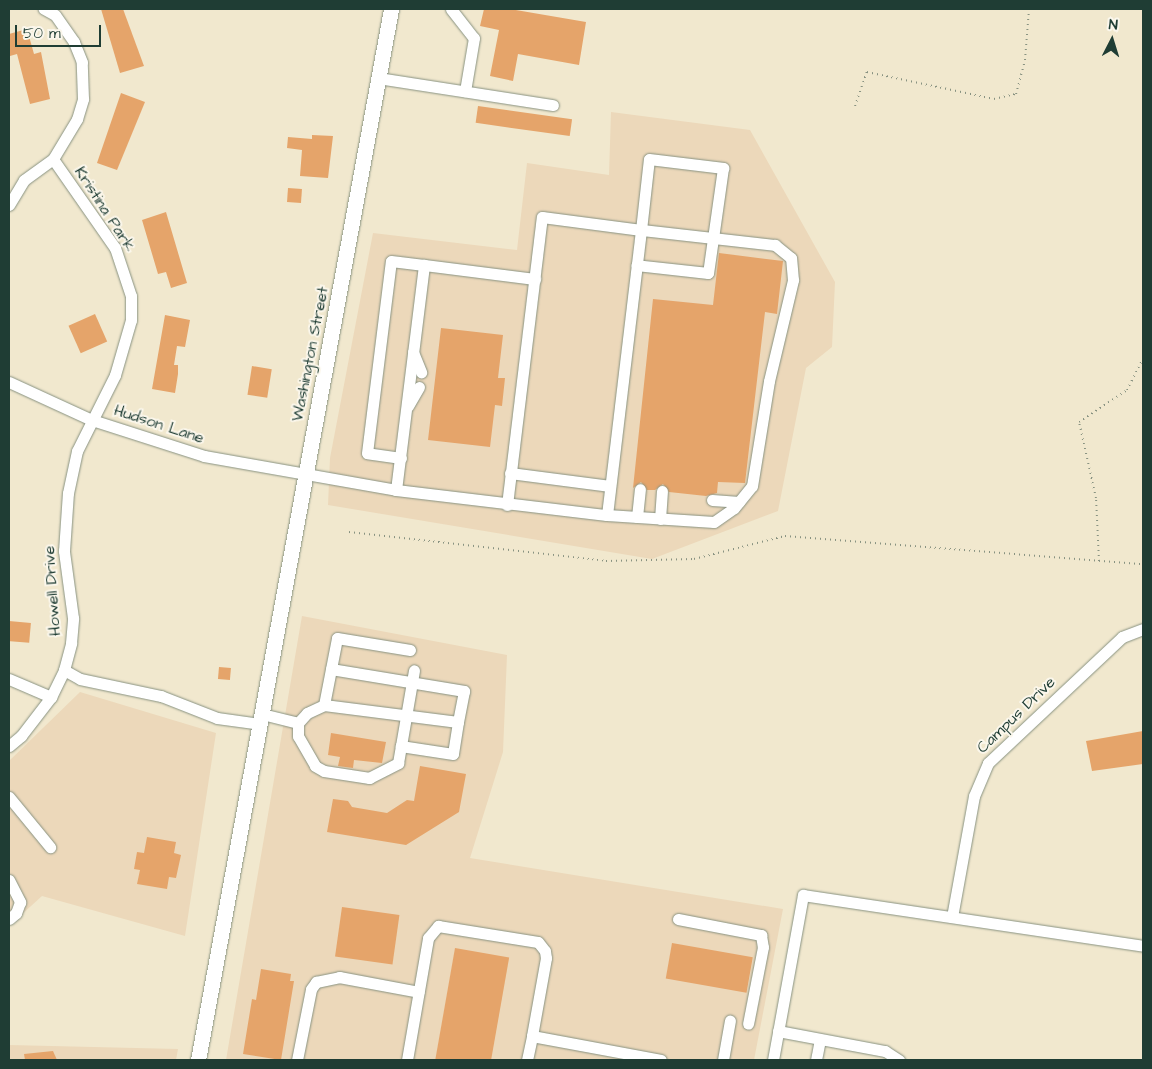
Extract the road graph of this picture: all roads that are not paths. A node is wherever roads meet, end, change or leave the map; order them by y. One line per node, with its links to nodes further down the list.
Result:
1 (44, 9): 7 (street)
2 (390, 9): 4 (main road, Washington Street)
3 (451, 9): 5 (street)
4 (378, 78): 5 (street); 22 (main road, Washington Street)
5 (465, 91): 6 (street)
6 (553, 105)
7 (53, 159): 8 (street); 19 (street, Kristina Park)
8 (9, 205)
9 (640, 230): 10 (street, Hudson Lane); 10 (street); 12 (street); 13 (street, Hudson Lane)
10 (713, 237): 12 (street); 28 (street, Hudson Lane)
11 (424, 265): 13 (street); 14 (street); 20 (street)
12 (636, 265): 23 (street)
13 (535, 279): 21 (street)
14 (413, 352): 15 (street); 18 (street)
15 (421, 372)
16 (9, 382): 19 (street, Hudson Lane)
17 (419, 387): 18 (street)
18 (407, 407): 20 (street)
19 (92, 420): 22 (street, Hudson Lane); 36 (street, Howell Drive)
20 (401, 458): 25 (street)
21 (510, 473): 23 (street); 29 (street)
22 (306, 476): 25 (street, Hudson Lane); 42 (main road, Washington Street)
23 (610, 486): 30 (street)
24 (640, 489): 31 (street)
25 (396, 490): 29 (street, Hudson Lane)
26 (662, 491): 32 (street)
27 (712, 500): 28 (street)
28 (739, 502): 32 (street, Hudson Lane)
29 (507, 504): 30 (street, Hudson Lane)
30 (607, 515): 31 (street, Hudson Lane)
31 (637, 517): 32 (street, Hudson Lane)
32 (660, 518)
33 (1143, 629): 51 (street, Campus Drive)
34 (410, 650): 35 (street)
35 (331, 669): 39 (street); 41 (street)
36 (64, 670): 40 (street, Howell Drive); 42 (street)
37 (414, 670): 39 (street)
38 (9, 679): 40 (street)
39 (412, 682): 43 (street); 44 (street)
40 (51, 697): 46 (street, Howell Drive)
41 (324, 705): 43 (street); 45 (street)
42 (262, 715): 45 (street); 61 (main road, Washington Street)
43 (406, 716): 44 (street); 47 (street)
44 (458, 722): 47 (street)
45 (298, 723): 47 (street)
46 (9, 746)
47 (401, 746)
48 (9, 797): 49 (street)
49 (50, 847)
50 (9, 880): 53 (street)
51 (952, 917): 54 (street); 58 (street)
52 (678, 918): 57 (street)
53 (9, 919)
54 (1143, 946)
55 (419, 992): 59 (street); 62 (street); 63 (street)
56 (730, 1021): 66 (street)
57 (748, 1024)
58 (778, 1031): 60 (street); 67 (street)
59 (532, 1036): 64 (street); 65 (street)
60 (820, 1039): 68 (street); 69 (street)
61 (198, 1060)
62 (297, 1060)
63 (407, 1060)
64 (527, 1060)
65 (661, 1060)
66 (723, 1060)
67 (773, 1060)
68 (816, 1060)
69 (899, 1060)

